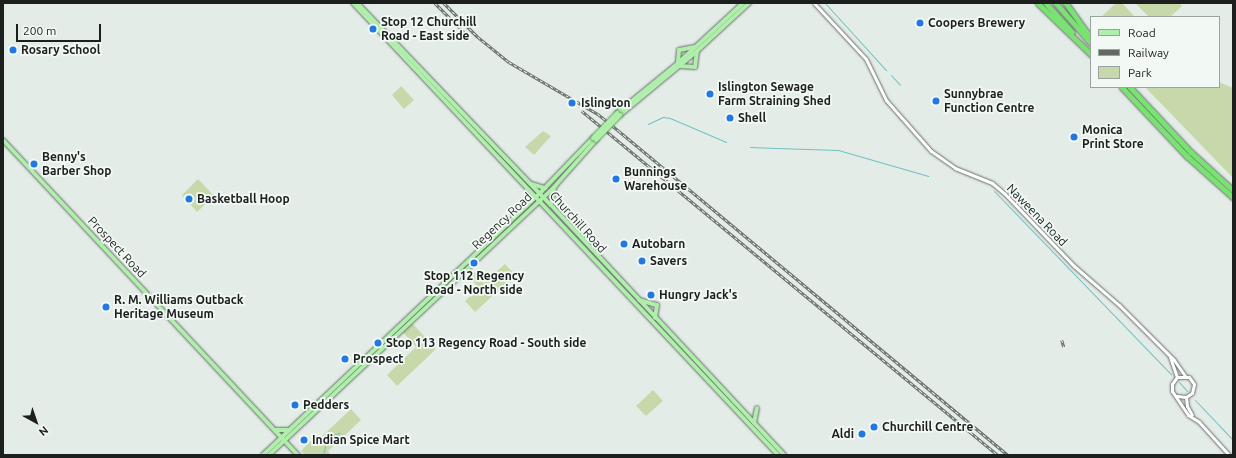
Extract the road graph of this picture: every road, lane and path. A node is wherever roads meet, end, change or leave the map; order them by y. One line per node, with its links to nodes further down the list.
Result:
1 (353, 3): 16 (main road, Churchill Road)
2 (357, 3): 16 (main road, Churchill Road)
3 (743, 3): 10 (main road, Regency Road)
4 (749, 3): 10 (main road, Regency Road)
5 (814, 3): 34 (street, Naweena Road)
6 (1038, 3): 14 (highway)
7 (1046, 3): 15 (highway)
8 (1056, 3): 12 (highway)
9 (1066, 3): 11 (highway)
10 (726, 21): 13 (main road, Regency Road)
11 (1090, 37)
12 (1090, 42)
13 (697, 49): 17 (main road, Regency Road); 17 (main road); 17 (main road)
14 (1090, 53)
15 (1090, 53)
16 (402, 54): 22 (main road, Churchill Road); 27 (main road, Churchill Road)
17 (678, 65): 20 (main road, Regency Road, bridge)
18 (1123, 88): 29 (highway)
19 (1131, 88): 25 (highway)
20 (594, 139): 23 (main road, Regency Road); 24 (main road, Regency Road)
21 (3, 140): 42 (main road, Prospect Road)
22 (531, 184): 24 (main road); 26 (main road, Churchill Road)
23 (556, 186): 28 (main road, Regency Road); 31 (main road)
24 (545, 188): 26 (main road, Regency Road)
25 (1233, 190)
26 (539, 194): 27 (main road, Regency Road); 28 (main road, Churchill Road)
27 (535, 197): 30 (main road, Churchill Road); 43 (main road, Regency Road)
28 (543, 197): 30 (main road, Regency Road); 31 (main road, Churchill Road)
29 (1233, 197)
30 (539, 201): 44 (main road, Regency Road); 49 (main road, Churchill Road)
31 (551, 205): 32 (main road, Churchill Road)
32 (637, 299): 33 (main road, Churchill Road); 33 (main road)
33 (655, 318): 41 (main road, Churchill Road)
34 (1170, 357): 35 (street, Naweena Road); 36 (street, Naweena Road)
35 (1185, 376): 36 (street); 38 (street)
36 (1177, 377): 37 (street)
37 (1177, 396): 38 (street); 40 (street)
38 (1186, 398): 40 (street)
39 (757, 408): 41 (main road)
40 (1192, 415): 51 (street)
41 (753, 423): 50 (main road, Churchill Road)
42 (274, 430): 43 (main road); 44 (main road, Prospect Road); 45 (main road)
43 (289, 430): 44 (main road, Regency Road)
44 (283, 439): 45 (main road, Regency Road); 47 (main road, Regency Road); 48 (main road, Prospect Road)
45 (273, 446): 46 (main road, Regency Road)
46 (263, 455)
47 (269, 455)
48 (298, 455)
49 (778, 455)
50 (784, 455)
51 (1229, 455)

